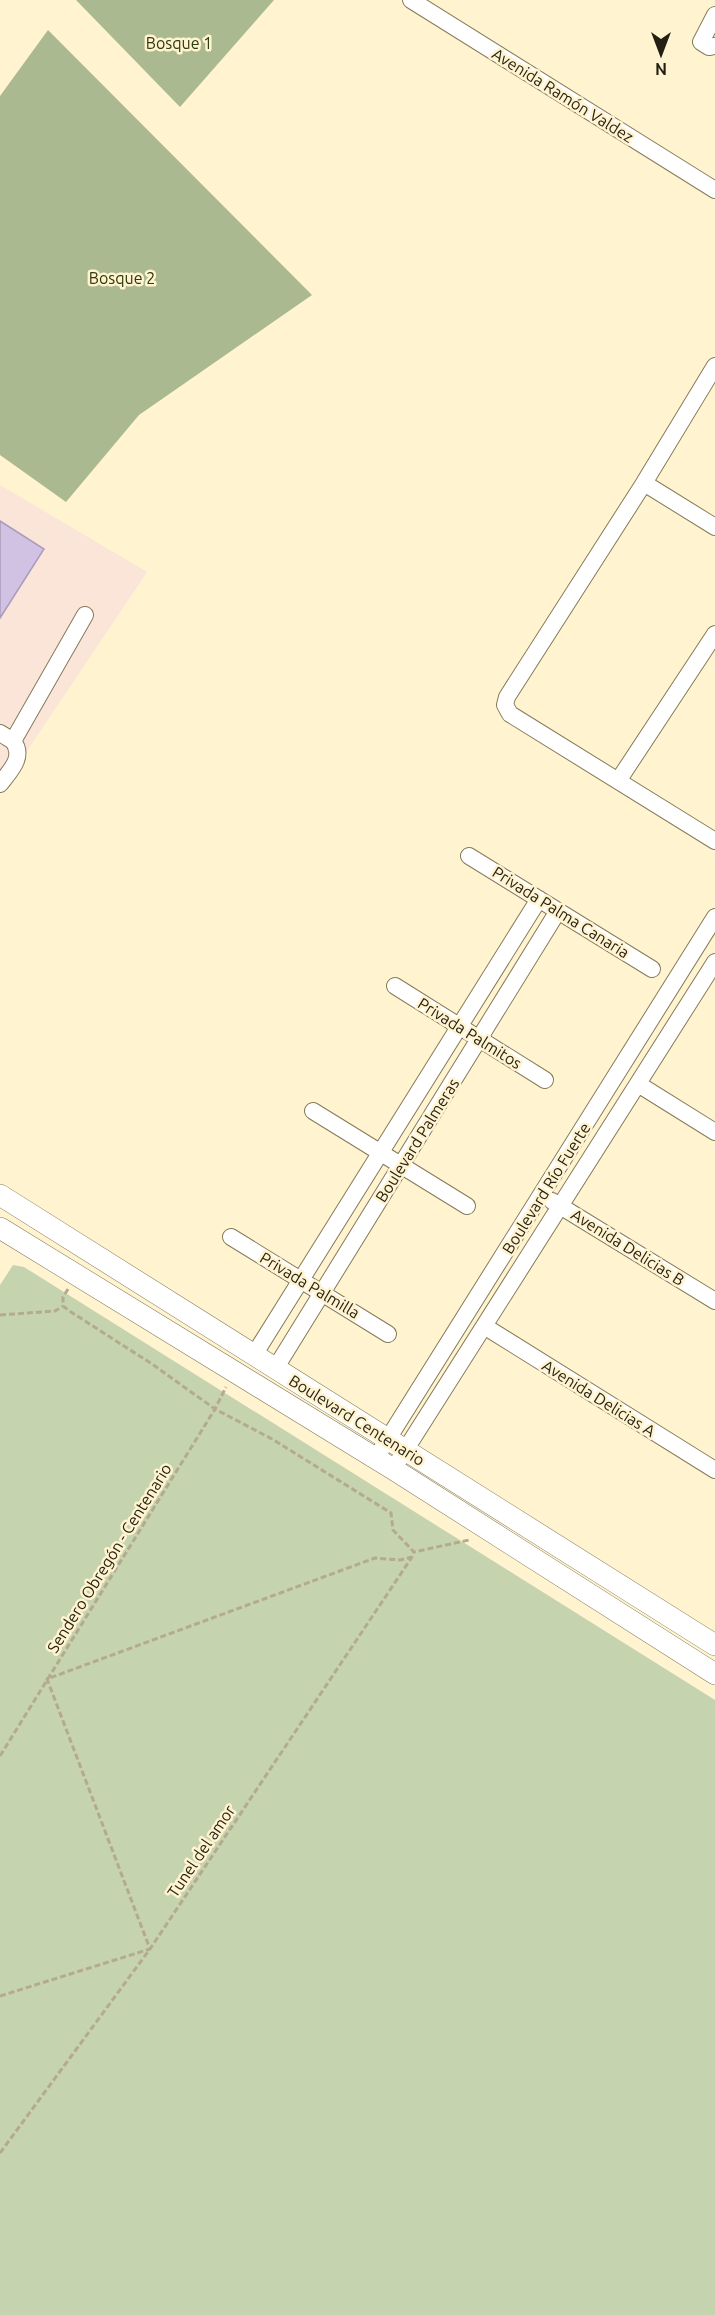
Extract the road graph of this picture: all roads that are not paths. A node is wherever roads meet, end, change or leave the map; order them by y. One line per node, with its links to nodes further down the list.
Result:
1 (411, 0): 4 (street, Avenida Ramón Valdez)
2 (715, 15): 3 (street)
3 (715, 46)
4 (715, 190)
5 (715, 366): 6 (street)
6 (644, 483): 7 (street); 11 (street)
7 (715, 527)
8 (85, 615): 10 (street)
9 (715, 634): 11 (street)
10 (6, 737): 12 (street)
11 (618, 781): 13 (street)
12 (0, 784)
13 (715, 841)
14 (469, 856): 15 (street, Privada Palma Canaria)
15 (539, 899): 16 (street, Privada Palma Canaria); 23 (street, Boulevard Palmeras)
16 (558, 911): 21 (street, Privada Palma Canaria); 24 (street, Boulevard Palmeras)
17 (715, 917): 18 (street, Boulevard Río Fuerte)
18 (697, 946): 19 (street); 31 (street, Boulevard Río Fuerte)
19 (715, 956)
20 (715, 962): 26 (street, Boulevard Río Fuerte)
21 (652, 969)
22 (395, 986): 23 (street, Privada Palmitos)
23 (459, 1026): 24 (street, Privada Palmitos); 29 (street, Boulevard Palmeras)
24 (479, 1039): 25 (street, Privada Palmitos); 30 (street, Boulevard Palmeras)
25 (545, 1080)
26 (638, 1084): 28 (street); 33 (street, Boulevard Río Fuerte)
27 (314, 1111): 29 (street)
28 (715, 1132)
29 (380, 1152): 30 (street); 37 (street, Boulevard Palmeras)
30 (401, 1165): 34 (street); 38 (street, Boulevard Palmeras)
31 (542, 1194): 33 (street, Avenida Delicias B); 44 (street, Boulevard Río Fuerte)
32 (0, 1195): 42 (main road, Boulevard Centenario)
33 (561, 1205): 39 (street, Avenida Delicias B); 40 (street, Boulevard Río Fuerte)
34 (467, 1206)
35 (0, 1228): 45 (main road, Boulevard Centenario)
36 (231, 1237): 37 (street, Privada Palmilla)
37 (301, 1280): 38 (street, Privada Palmilla); 42 (street, Boulevard Palmeras)
38 (323, 1292): 41 (street, Privada Palmilla); 43 (street, Boulevard Palmeras)
39 (715, 1301)
40 (484, 1326): 44 (street, Boulevard Río Fuerte); 46 (street, Avenida Delicias A)
41 (388, 1334)
42 (254, 1355): 43 (main road, Boulevard Centenario)
43 (275, 1369): 44 (main road, Boulevard Centenario)
44 (397, 1445): 45 (street, Boulevard Río Fuerte); 47 (main road, Boulevard Centenario)
45 (385, 1463): 48 (main road, Boulevard Centenario)
46 (715, 1470)
47 (715, 1645)
48 (715, 1674)

